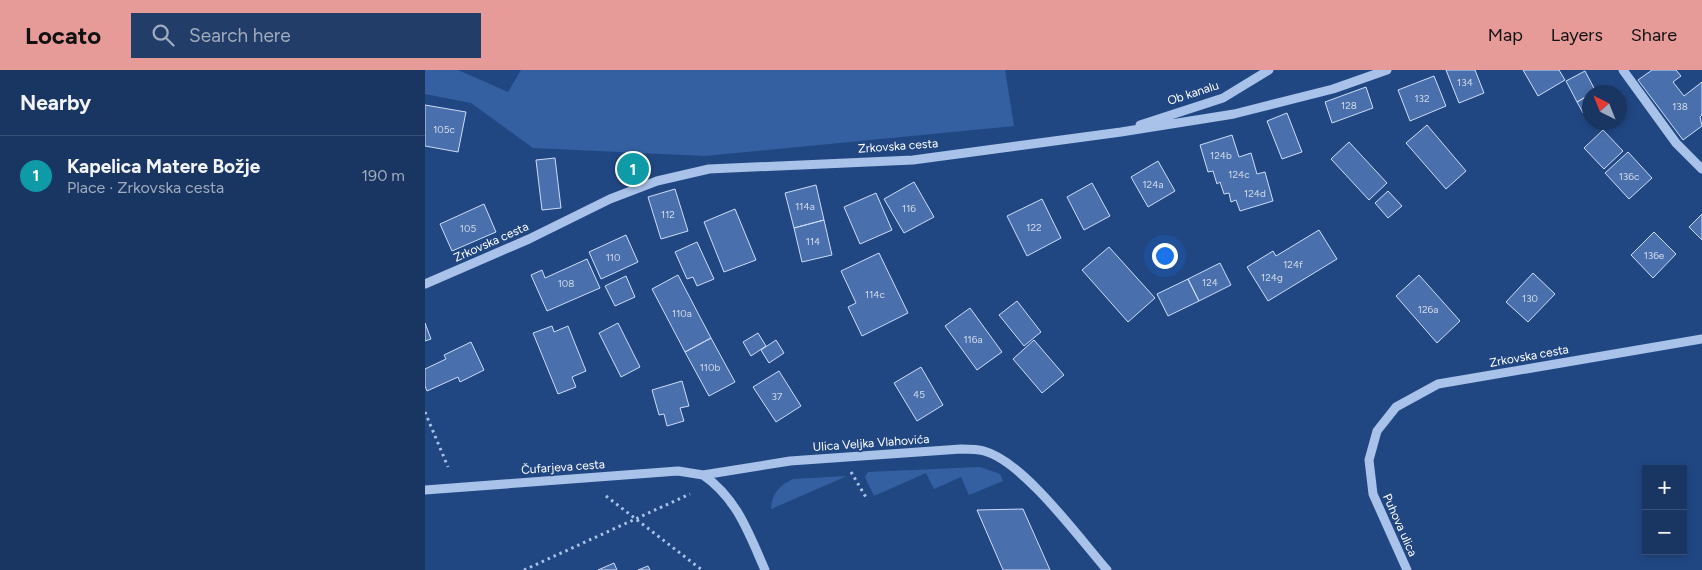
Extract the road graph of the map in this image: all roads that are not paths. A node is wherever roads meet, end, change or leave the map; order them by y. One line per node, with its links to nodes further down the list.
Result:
1 (1269, 70): 4 (street, Ob kanalu)
2 (1387, 70): 4 (street, Zrkovska cesta)
3 (1623, 70): 5 (street)
4 (1121, 132): 6 (street, Zrkovska cesta)
5 (1702, 170)
6 (425, 284)
7 (1702, 339): 8 (street, Zrkovska cesta)
8 (1377, 431): 13 (street, Puhova ulica)
9 (703, 475): 10 (street, Čufarjeva cesta); 11 (street); 12 (street, Ulica Veljka Vlahovića)
10 (425, 490)
11 (765, 570)
12 (1107, 570)
13 (1407, 570)

